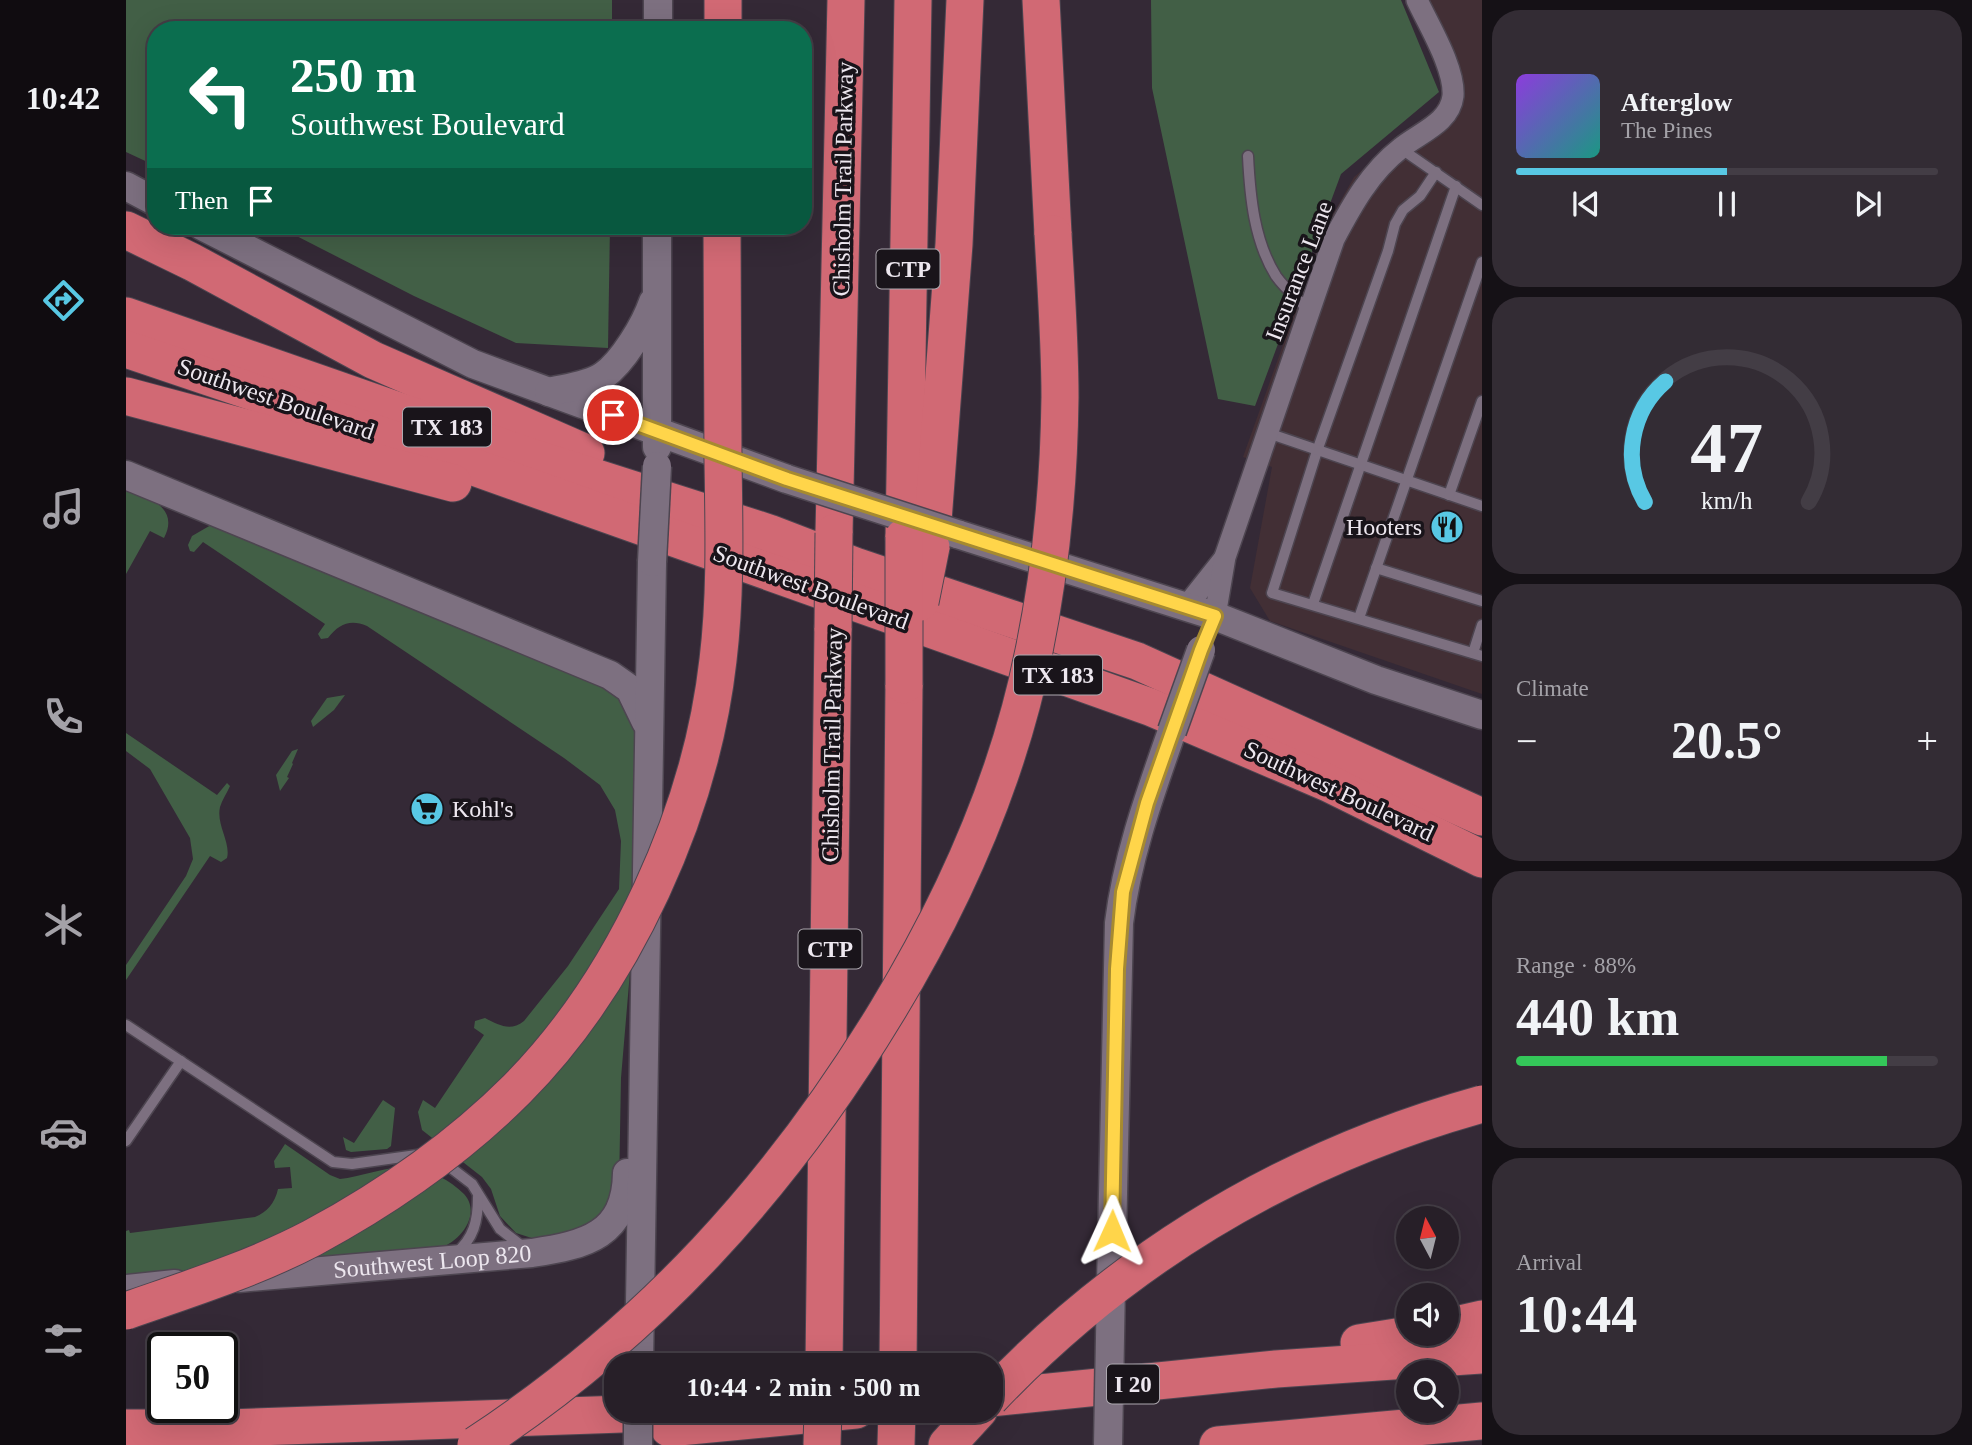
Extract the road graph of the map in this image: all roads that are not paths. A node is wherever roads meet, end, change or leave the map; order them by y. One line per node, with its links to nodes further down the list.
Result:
1 (658, 0): 9 (main road)
2 (723, 0): 10 (highway)
3 (825, 0): 18 (highway)
4 (846, 0): 18 (highway, Chisholm Trail Parkway / CTP)
5 (913, 0): 41 (highway, CTP)
6 (965, 0): 41 (highway)
7 (1041, 0): 84 (highway, bridge)
8 (1417, 0): 11 (street, Insurance Lane)
9 (658, 21)
10 (723, 21)
11 (1400, 148): 13 (lane); 25 (street, Insurance Lane)
12 (1248, 156): 25 (lane)
13 (1436, 172): 15 (lane); 33 (lane)
14 (126, 186): 16 (main road)
15 (1456, 186): 17 (lane); 34 (lane)
16 (147, 197)
17 (1482, 205)
18 (842, 216): 69 (highway, Chisholm Trail Parkway / CTP, bridge)
19 (126, 230): 40 (highway)
20 (220, 235): 28 (main road)
21 (657, 235): 24 (main road)
22 (722, 235): 64 (highway, bridge)
23 (1482, 262): 36 (lane)
24 (658, 290): 28 (main road); 31 (main road)
25 (1310, 311): 32 (street, Insurance Lane)
26 (126, 316): 40 (highway, Southwest Boulevard / TX 183)
27 (126, 349): 39 (highway, Southwest Boulevard / TX 183)
28 (549, 392): 31 (main road)
29 (126, 396): 39 (highway)
30 (1482, 401): 37 (lane)
31 (658, 432): 41 (main road, bridge); 52 (main road, bridge)
32 (1268, 433): 33 (lane); 42 (street, Insurance Lane)
33 (1317, 451): 34 (lane); 45 (lane)
34 (1360, 465): 36 (lane); 45 (lane)
35 (126, 475): 52 (main road)
36 (1405, 480): 37 (lane); 43 (lane)
37 (1449, 495): 38 (lane)
38 (1482, 506)
39 (622, 520): 54 (highway, Southwest Boulevard / TX 183)
40 (769, 533): 53 (highway, Southwest Boulevard / TX 183)
41 (931, 539): 46 (main road); 70 (highway, CTP, bridge)
42 (1225, 557): 46 (street, Insurance Lane); 47 (street, Insurance Lane)
43 (1376, 568): 44 (lane); 48 (lane)
44 (1482, 601)
45 (1313, 604): 48 (lane)
46 (1186, 607): 47 (main road)
47 (1215, 616): 51 (main road); 89 (main road, bridge)
48 (1359, 618): 50 (lane)
49 (1482, 625): 50 (lane)
50 (1478, 654)
51 (1482, 715)
52 (649, 731): 58 (main road)
53 (1482, 817)
54 (1482, 859)
55 (126, 1025): 56 (lane)
56 (181, 1061): 59 (lane); 60 (lane)
57 (1482, 1104): 73 (highway, bridge)
58 (643, 1110): 61 (main road, Southwest Loop 820); 68 (main road)
59 (126, 1141)
60 (478, 1194): 61 (lane); 62 (lane)
61 (532, 1252): 62 (main road, Southwest Loop 820)
62 (448, 1261): 63 (main road, Southwest Loop 820)
63 (126, 1289)
64 (126, 1311)
65 (1482, 1319): 66 (highway)
66 (1459, 1324)
67 (1396, 1337): 72 (highway)
68 (639, 1353)
69 (824, 1353)
70 (898, 1353)
71 (1482, 1355): 72 (highway, I 20)
72 (1276, 1369): 74 (highway, I 20)
73 (1003, 1385)
74 (1003, 1397)
75 (1482, 1421): 90 (highway)
76 (638, 1423): 85 (main road, bridge)
77 (716, 1423): 81 (highway)
78 (823, 1423): 86 (highway, bridge)
79 (897, 1423): 87 (highway)
80 (967, 1423): 88 (highway)
81 (694, 1425): 82 (highway); 83 (highway)
82 (126, 1428)
83 (467, 1445)
84 (476, 1445)
85 (638, 1445)
86 (822, 1445)
87 (896, 1445)
88 (947, 1445)
89 (1108, 1445)
90 (1218, 1445)

